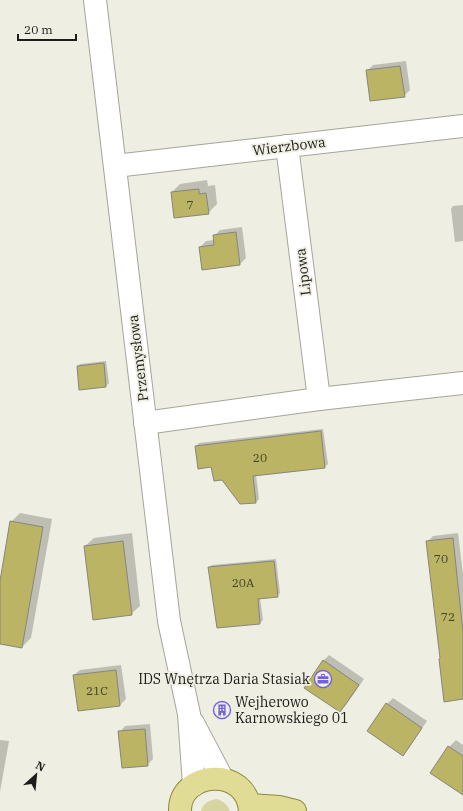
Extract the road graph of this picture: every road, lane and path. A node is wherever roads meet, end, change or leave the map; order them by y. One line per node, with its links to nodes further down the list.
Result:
1 (95, 0): 4 (street, Przemysłowa)
2 (463, 126): 3 (street, Wierzbowa)
3 (288, 146): 4 (street, Wierzbowa); 6 (street, Lipowa)
4 (115, 166): 7 (street, Przemysłowa)
5 (463, 383): 6 (street)
6 (318, 399): 7 (street)
7 (145, 423): 8 (street, Przemysłowa)
8 (188, 714): 9 (street, Przemysłowa); 10 (street, Przemysłowa)
9 (222, 778): 10 (main road); 11 (main road)
10 (194, 785): 12 (main road)
11 (250, 808): 13 (main road)
12 (178, 810)
13 (295, 811)

